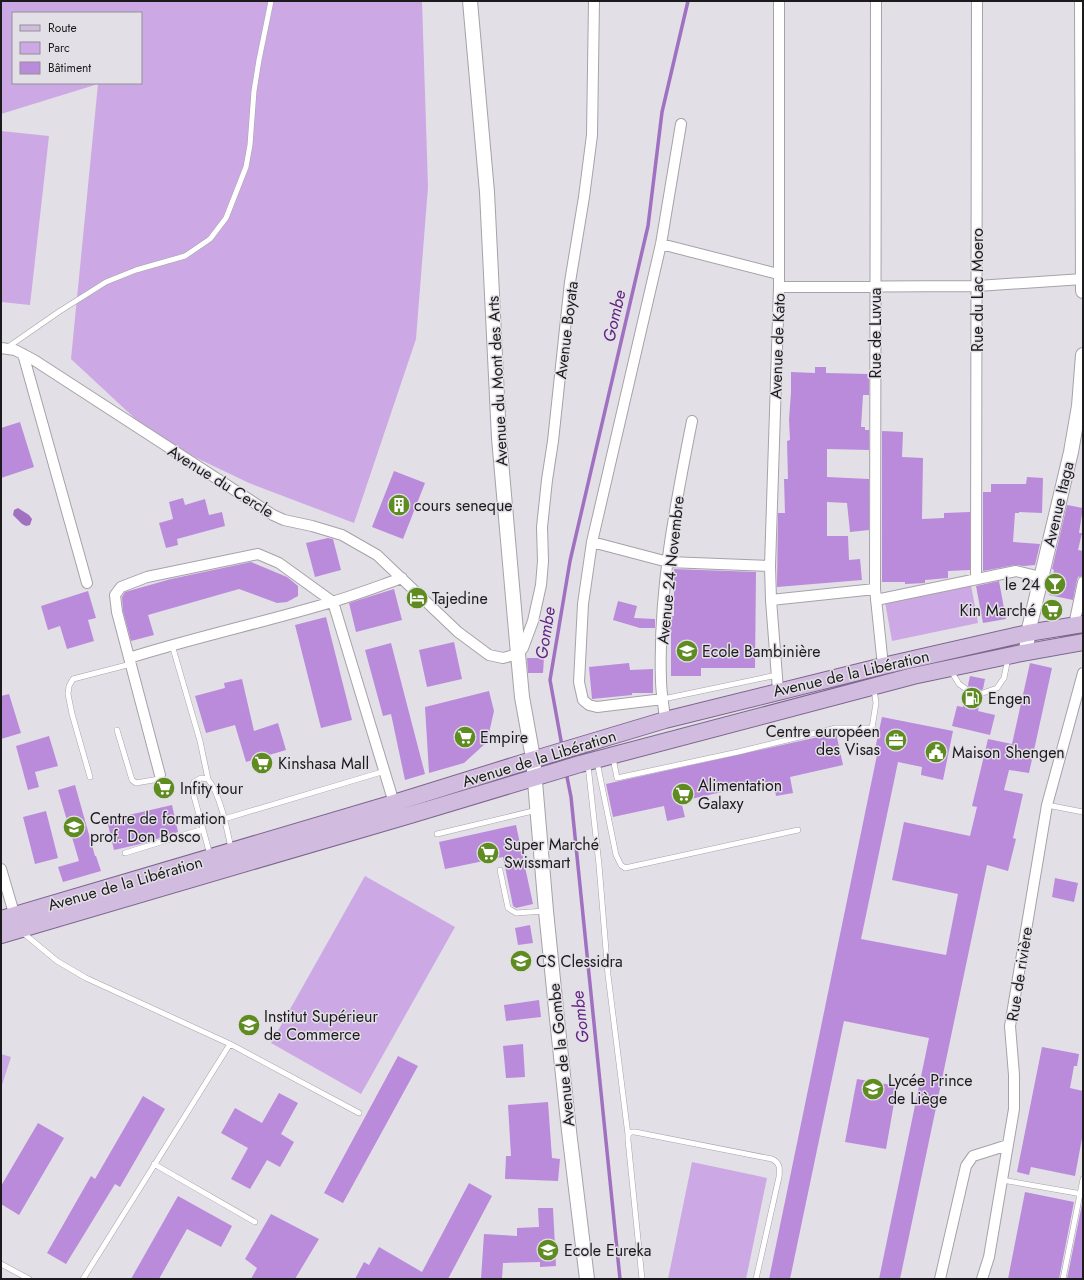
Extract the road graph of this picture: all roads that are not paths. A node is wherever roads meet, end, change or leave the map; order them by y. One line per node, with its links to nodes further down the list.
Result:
1 (271, 1): 16 (lane)
2 (470, 1): 37 (street, Avenue du Mont des Arts)
3 (594, 1): 37 (street, Avenue Boyata)
4 (779, 1): 10 (street, Avenue de Kato)
5 (876, 1): 14 (street, Rue de Luvua)
6 (977, 1): 12 (street, Rue du Lac Moero)
7 (1082, 1): 11 (street)
8 (681, 124): 9 (street)
9 (661, 244): 10 (street); 20 (street)
10 (778, 274): 13 (street, Avenue de Kato)
11 (1083, 279): 12 (street); 15 (street)
12 (977, 286): 14 (street); 25 (street, Rue du Lac Moero)
13 (779, 287): 14 (street); 22 (street, Avenue de Kato)
14 (876, 287): 28 (street, Rue de Luvua)
15 (1083, 291)
16 (4, 348): 17 (street, Avenue du Cercle)
17 (23, 354): 24 (street, Avenue du Cercle); 27 (street)
18 (1083, 355): 23 (street, Avenue Itaga)
19 (692, 421): 21 (street, Avenue 24 Novembre)
20 (592, 542): 21 (street); 48 (street)
21 (668, 562): 22 (street); 48 (street, Avenue 24 Novembre)
22 (770, 566): 29 (street, Avenue de Kato)
23 (1041, 577): 25 (street); 33 (street, Avenue Itaga)
24 (402, 578): 31 (street); 37 (street, Avenue du Cercle)
25 (976, 578): 30 (street)
26 (1083, 582): 32 (street)
27 (87, 583)
28 (875, 589): 29 (street); 30 (street, Rue de Luvua)
29 (771, 600): 43 (street, Avenue de Kato)
30 (876, 600): 40 (street, Rue de Luvua)
31 (333, 602): 35 (street); 39 (street); 54 (street)
32 (1078, 624): 33 (main road, Avenue de la Libération)
33 (1028, 633): 36 (street, Avenue Itaga); 40 (main road, Avenue de la Libération)
34 (1083, 642): 36 (main road, Avenue de la Libération)
35 (172, 644): 39 (street); 58 (lane)
36 (1026, 653): 38 (main road, Avenue de la Libération)
37 (518, 654): 52 (street, Avenue du Mont des Arts)
38 (1009, 656): 41 (main road, Avenue de la Libération); 47 (lane)
39 (130, 661): 55 (street); 56 (lane)
40 (882, 666): 46 (main road, Avenue de la Libération)
41 (950, 668): 44 (main road, Avenue de la Libération); 45 (lane)
42 (1083, 673): 60 (street, Rue de rivière)
43 (777, 674): 46 (street, Avenue de Kato); 48 (lane)
44 (873, 687): 51 (main road, Avenue de la Libération); 51 (lane)
45 (966, 689)
46 (778, 690): 49 (main road, Avenue de la Libération)
47 (983, 693)
48 (663, 699): 49 (street, Avenue 24 Novembre)
49 (665, 720): 52 (main road, Avenue de la Libération)
50 (117, 730): 55 (lane)
51 (613, 755): 53 (main road, Avenue de la Libération)
52 (541, 757): 57 (street, Avenue de la Gombe); 59 (main road, Avenue de la Libération)
53 (588, 761): 57 (main road, Avenue de la Libération); 65 (lane); 77 (lane)
54 (385, 771): 59 (street); 63 (lane)
55 (160, 775)
56 (90, 777)
57 (535, 777): 61 (street, Avenue de la Gombe); 73 (main road, Avenue de la Libération)
58 (208, 779): 63 (lane); 64 (lane)
59 (394, 803): 67 (main road, Avenue de la Libération)
60 (1047, 805): 62 (lane); 78 (street, Rue de rivière)
61 (538, 810): 66 (lane); 72 (street, Avenue de la Gombe)
62 (1083, 812)
63 (224, 820): 67 (lane)
64 (203, 829): 68 (lane); 69 (lane)
65 (798, 830)
66 (437, 834)
67 (232, 851): 69 (main road, Avenue de la Libération)
68 (125, 853)
69 (211, 857): 73 (main road, Avenue de la Libération)
70 (1, 869): 73 (street)
71 (500, 870): 72 (lane)
72 (546, 911): 87 (street, Avenue de la Gombe)
73 (12, 921): 74 (main road, Avenue de la Libération); 75 (lane)
74 (1, 935)
75 (230, 1044): 76 (lane); 79 (lane)
76 (359, 1114)
77 (628, 1135): 88 (lane); 89 (lane)
78 (1008, 1145): 81 (street, Rue de rivière); 90 (street)
79 (154, 1164): 83 (lane); 86 (lane)
80 (1083, 1179): 82 (lane)
81 (1002, 1180): 82 (lane); 91 (street, Rue de rivière)
82 (1081, 1194): 92 (lane)
83 (255, 1222)
84 (1, 1264): 85 (lane)
85 (29, 1279)
86 (82, 1279)
87 (587, 1279)
88 (642, 1279)
89 (756, 1279)
90 (940, 1279)
91 (982, 1279)
92 (1063, 1279)

